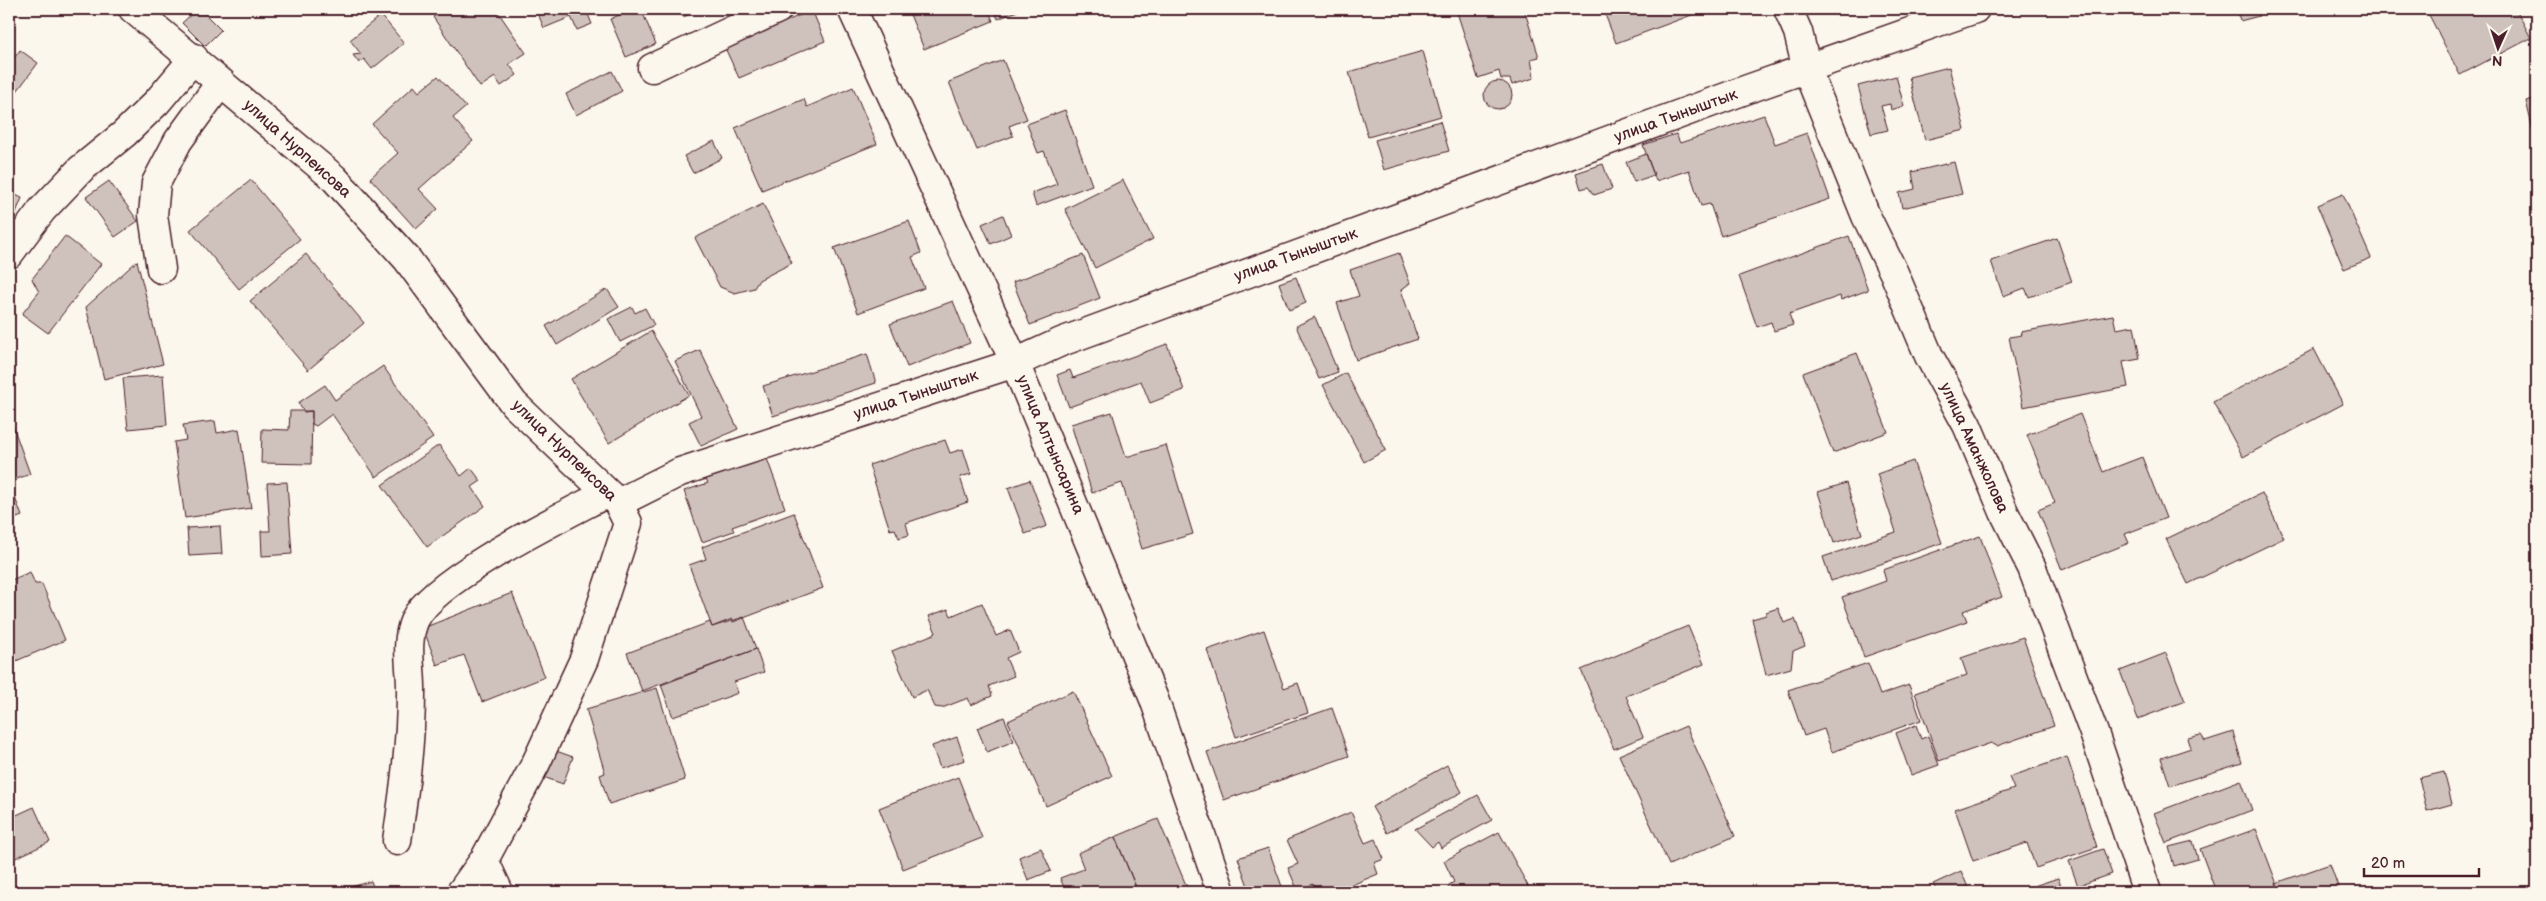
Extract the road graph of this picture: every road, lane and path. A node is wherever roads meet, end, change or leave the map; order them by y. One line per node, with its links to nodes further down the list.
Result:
1 (133, 9): 6 (street, улица Нурпеисова)
2 (778, 9): 7 (street)
3 (852, 9): 12 (street, улица Алтынсарина)
4 (1788, 9): 8 (street, улица Аманжолова)
5 (1975, 9): 8 (street, улица Тыныштык)
6 (194, 58): 9 (street, улица Нурпеисова); 10 (street)
7 (652, 68)
8 (1807, 70): 12 (street, улица Тыныштык); 19 (street, улица Аманжолова)
9 (221, 82): 11 (street); 13 (street, улица Нурпеисова)
10 (9, 254)
11 (161, 269)
12 (1016, 363): 13 (street, улица Тыныштык); 18 (street, улица Алтынсарина)
13 (612, 498): 14 (street, улица Тыныштык); 15 (street, улица Нурпеисова)
14 (397, 841)
15 (484, 860): 16 (street, улица Нурпеисова); 17 (street)
16 (461, 892)
17 (499, 892)
18 (1221, 892)
19 (2147, 892)

